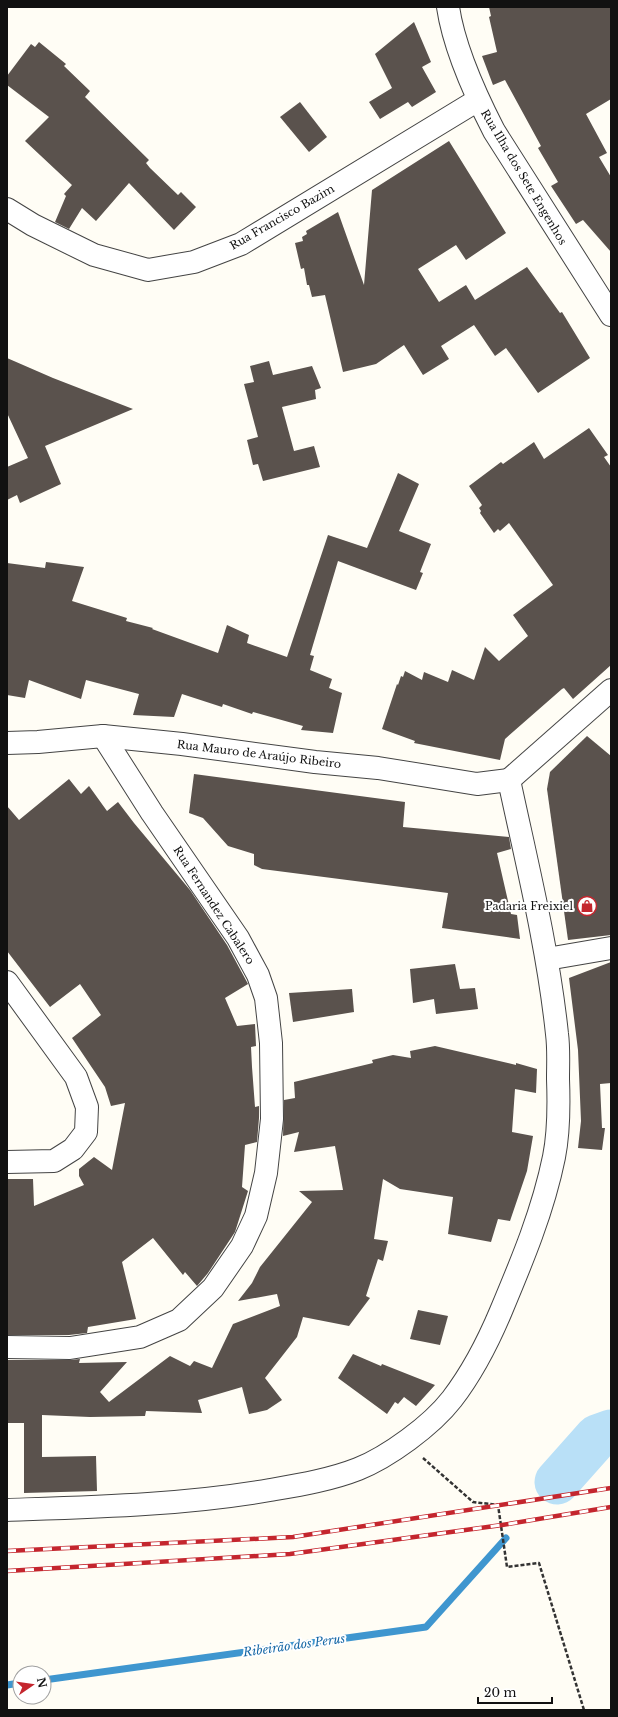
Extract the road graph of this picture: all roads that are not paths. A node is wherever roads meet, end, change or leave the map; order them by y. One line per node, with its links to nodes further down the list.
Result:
1 (448, 7): 2 (street, Rua Ilha dos Sete Engenhos)
2 (478, 100): 3 (street, Rua Francisco Bazim); 4 (street, Rua Ilha dos Sete Engenhos)
3 (7, 209)
4 (611, 315)
5 (611, 690): 8 (street)
6 (103, 736): 7 (street, Rua Mauro de Araújo Ribeiro); 8 (street, Rua Mauro de Araújo Ribeiro); 13 (street, Rua Fernandez Cabalero)
7 (7, 743)
8 (510, 780): 10 (street)
9 (611, 948): 10 (street)
10 (547, 959): 14 (street)
11 (7, 982): 12 (street)
12 (7, 1162)
13 (7, 1347)
14 (7, 1510)

